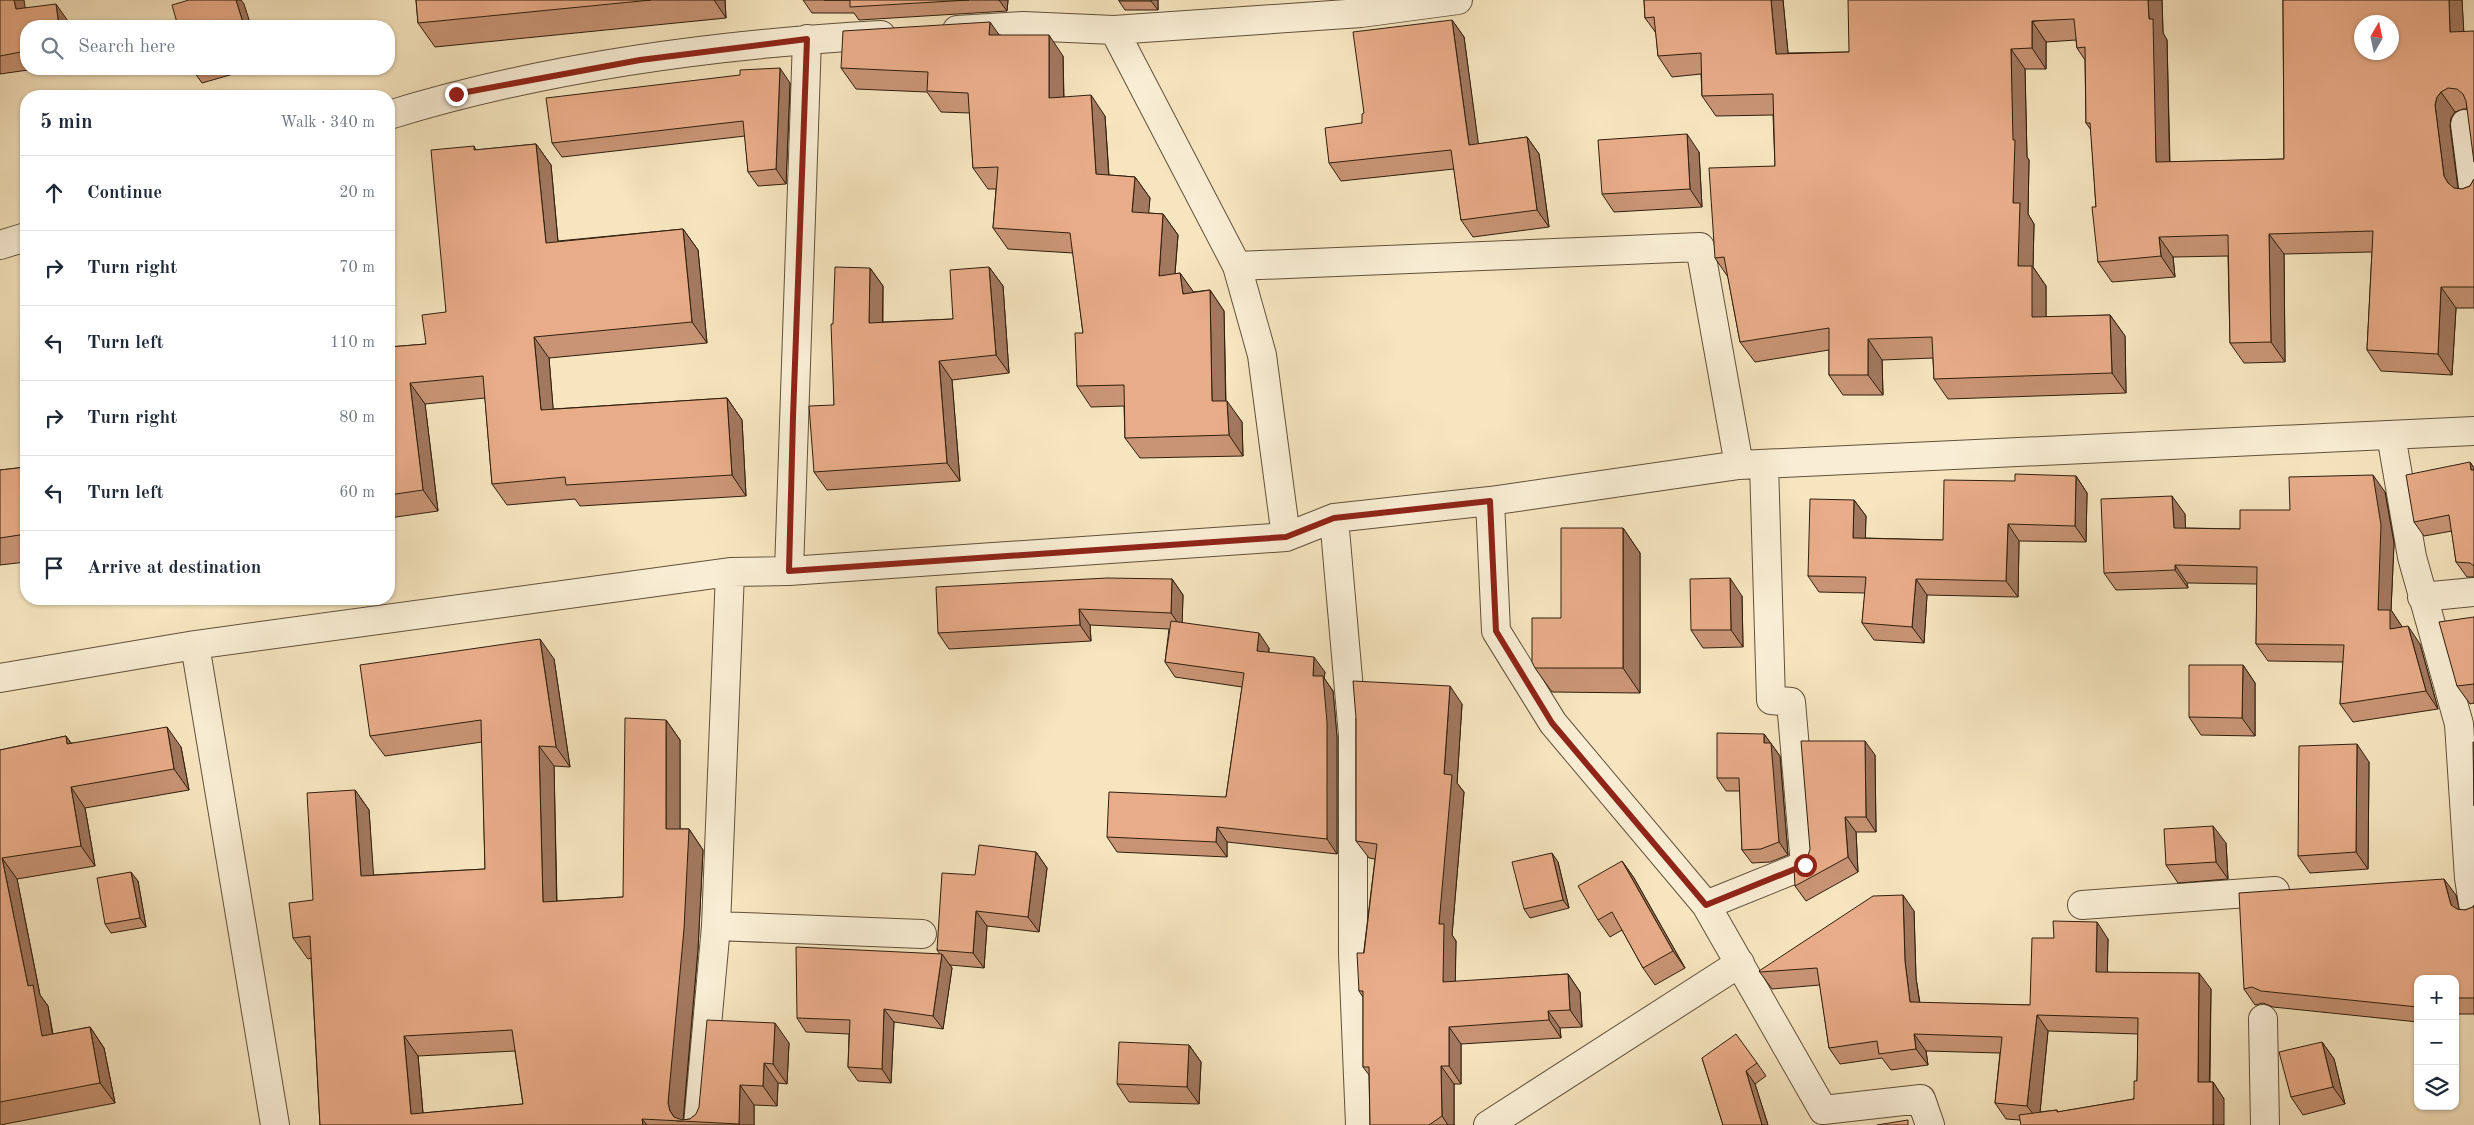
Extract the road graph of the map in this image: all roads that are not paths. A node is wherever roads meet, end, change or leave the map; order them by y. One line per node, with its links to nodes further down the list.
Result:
1 (1458, 0): 2 (street)
2 (1114, 30): 3 (street); 11 (street)
3 (934, 31)
4 (905, 33): 5 (street)
5 (807, 39): 6 (street); 18 (street)
6 (395, 113)
7 (2465, 124): 8 (street)
8 (2474, 194)
9 (20, 240): 10 (street)
10 (0, 245)
11 (1237, 266): 14 (street); 17 (street)
12 (2474, 432): 13 (street)
13 (2391, 435): 14 (street); 21 (street)
14 (1751, 464): 15 (street); 25 (street)
15 (1490, 501): 16 (street); 25 (street)
16 (1334, 518): 17 (street); 35 (street)
17 (1286, 537): 18 (street)
18 (789, 571): 19 (street)
19 (730, 572): 22 (street); 28 (street)
20 (2474, 592): 21 (street)
21 (2422, 597): 27 (street)
22 (195, 645): 23 (street); 33 (street)
23 (0, 678)
24 (2300, 890): 26 (street)
25 (1706, 905): 30 (street)
26 (2082, 905)
27 (2474, 911)
28 (716, 926): 29 (street); 34 (street)
29 (922, 934)
30 (1740, 963): 32 (street); 36 (street)
31 (2263, 1019): 38 (street)
32 (1824, 1118): 37 (street)
33 (275, 1125)
34 (698, 1125)
35 (1360, 1125)
36 (1488, 1125)
37 (1930, 1125)
38 (2265, 1125)

